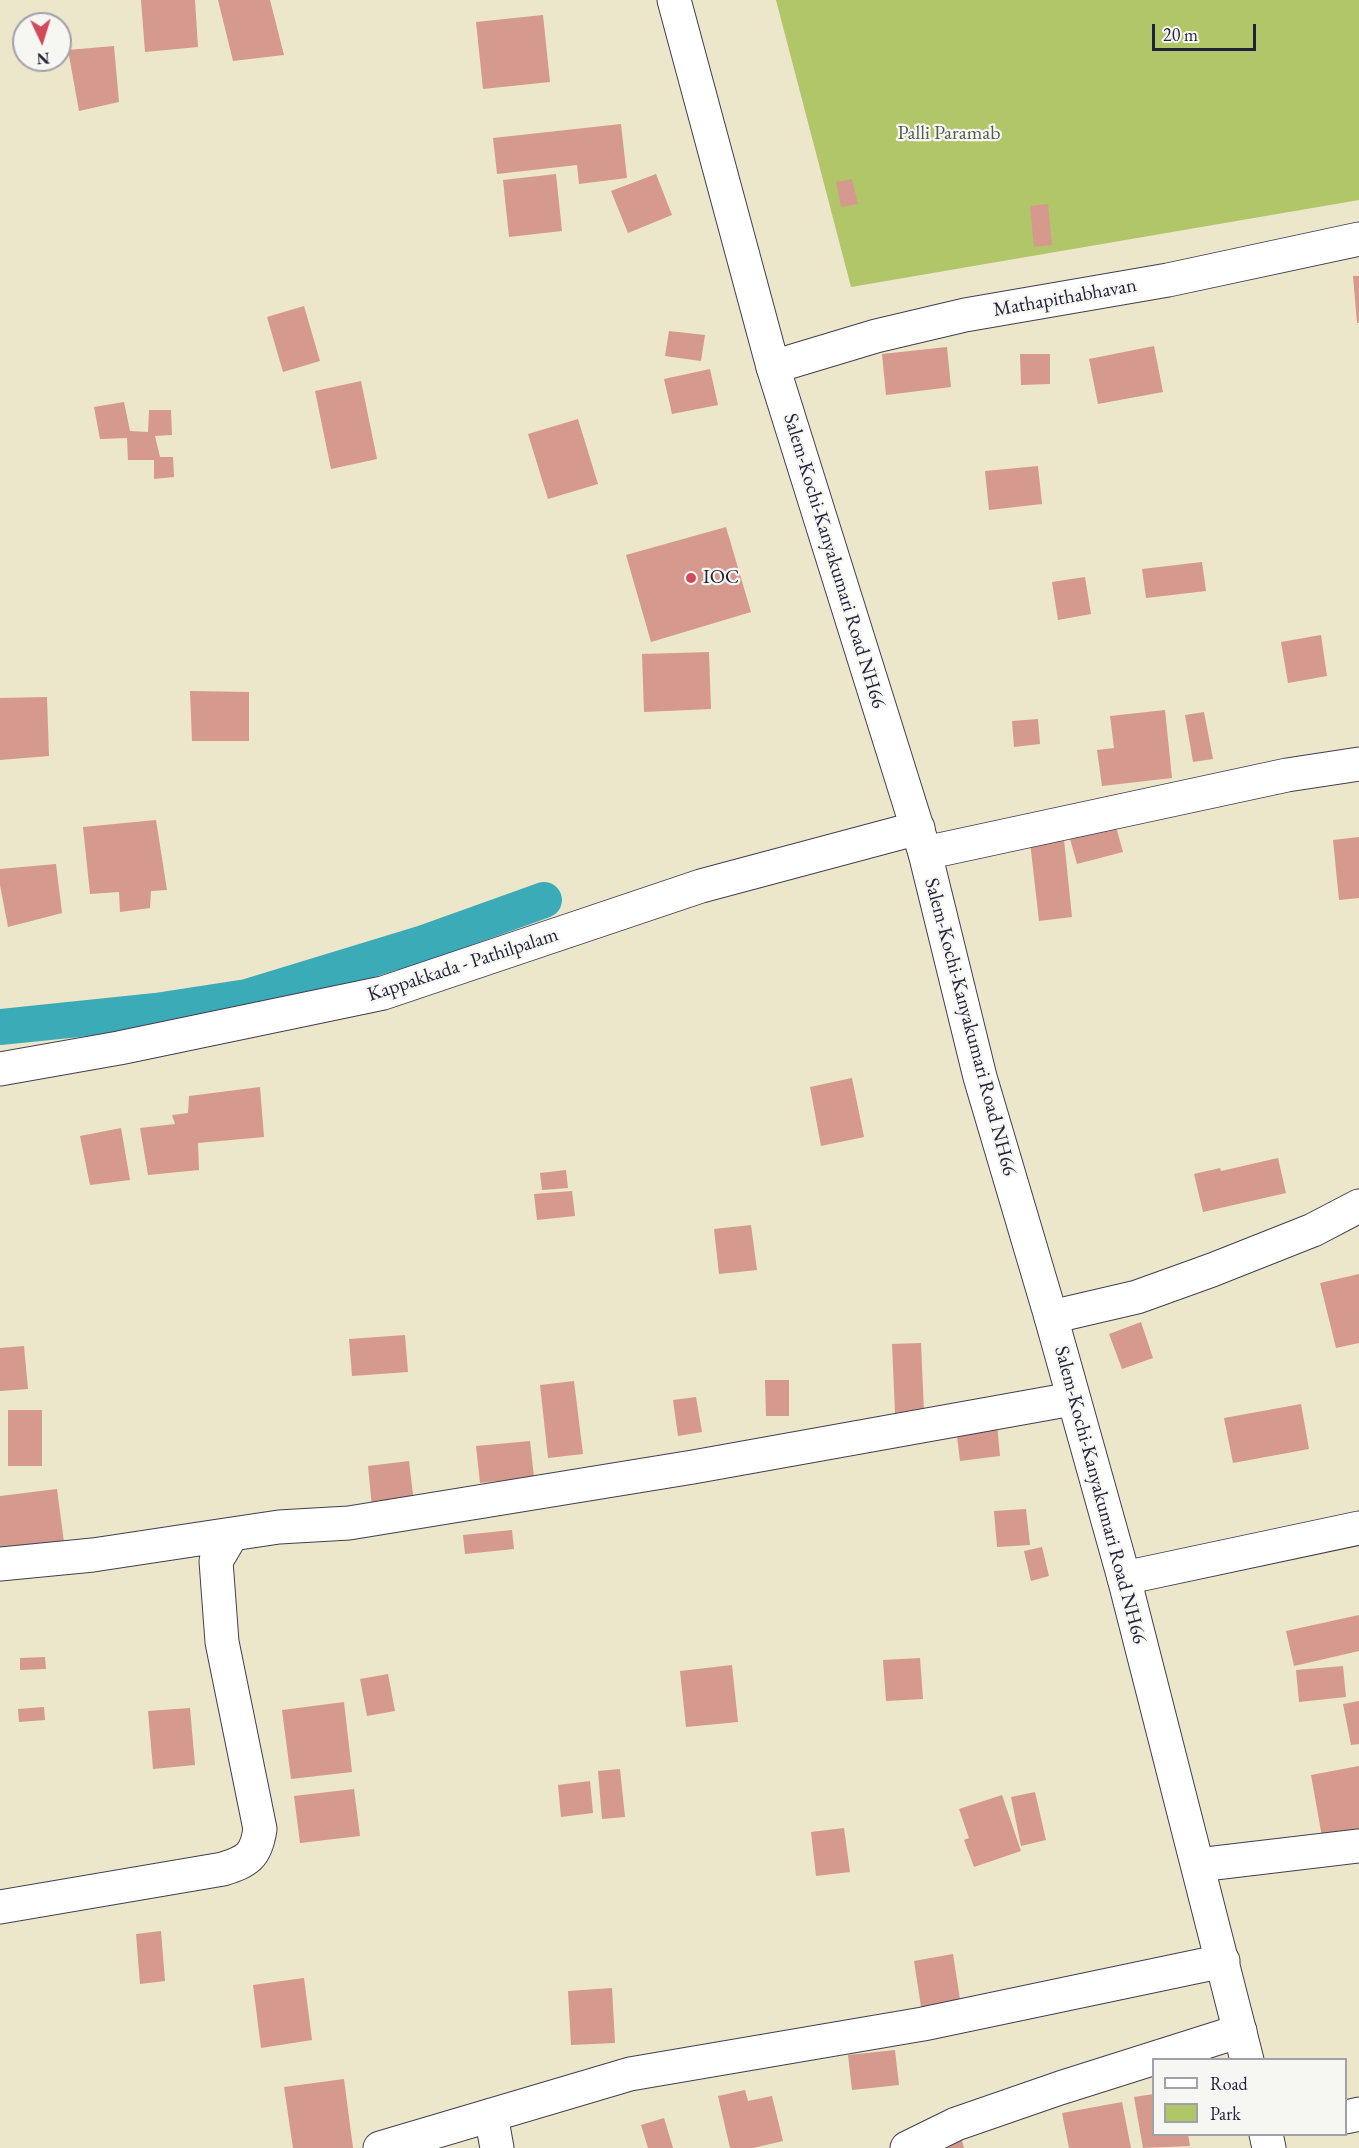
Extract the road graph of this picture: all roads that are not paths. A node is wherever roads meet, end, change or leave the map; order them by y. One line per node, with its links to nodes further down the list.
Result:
1 (674, 0): 3 (main road, Salem-Kochi-Kanyakumari Road NH66)
2 (1359, 239): 3 (main road, Mathapithabhavan)
3 (773, 367): 5 (main road, Salem-Kochi-Kanyakumari Road NH66)
4 (1359, 764): 5 (main road, Kappakkada - Pathilpalam)
5 (921, 840): 6 (main road, Kappakkada - Pathilpalam); 8 (main road, Salem-Kochi-Kanyakumari Road NH66)
6 (0, 1069)
7 (1359, 1206): 8 (main road)
8 (1051, 1317): 9 (main road, Salem-Kochi-Kanyakumari Road NH66)
9 (1072, 1399): 11 (main road); 13 (main road, Salem-Kochi-Kanyakumari Road NH66)
10 (1359, 1527): 13 (main road)
11 (232, 1534): 12 (main road); 16 (main road)
12 (0, 1564)
13 (1124, 1578): 15 (main road, Salem-Kochi-Kanyakumari Road NH66)
14 (1359, 1846): 15 (main road)
15 (1198, 1865): 17 (main road, Salem-Kochi-Kanyakumari Road NH66)
16 (0, 1907)
17 (1222, 1961): 18 (main road, Salem-Kochi-Kanyakumari Road NH66); 21 (main road)
18 (1244, 2045): 19 (main road)
19 (1189, 2058)
20 (1152, 2067): 24 (main road)
21 (492, 2115): 22 (main road); 23 (main road)
22 (380, 2148)
23 (497, 2148)
24 (907, 2148)

